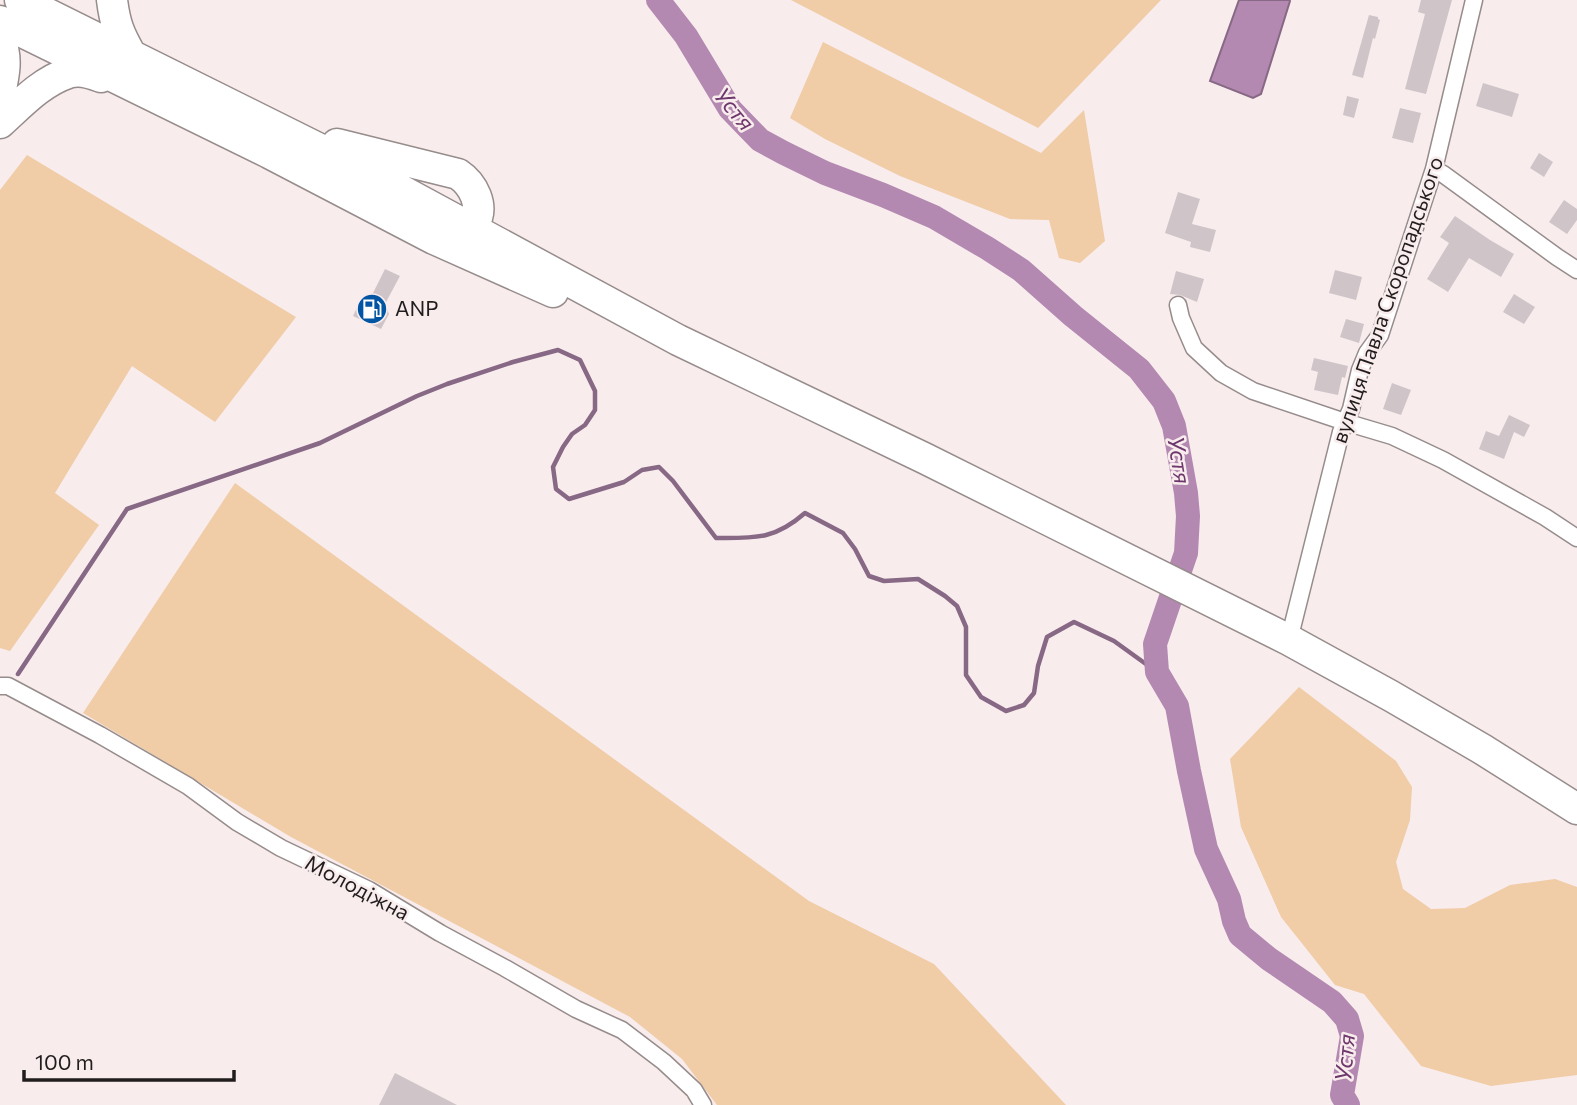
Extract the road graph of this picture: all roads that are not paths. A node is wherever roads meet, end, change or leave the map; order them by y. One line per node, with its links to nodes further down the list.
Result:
1 (20, 0): 6 (highway)
2 (112, 0): 6 (highway)
3 (1474, 0): 11 (street, вулиця Павла Скоропадського)
4 (0, 21): 7 (highway)
5 (0, 41): 8 (highway)
6 (131, 55): 10 (highway)
7 (139, 89): 9 (highway); 12 (highway)
8 (0, 93)
9 (0, 123)
10 (288, 132): 12 (highway); 12 (highway)
11 (1434, 169): 13 (street); 15 (street, вулиця Павла Скоропадського)
12 (459, 237): 17 (highway)
13 (1577, 270)
14 (1178, 305): 15 (street)
15 (1345, 422): 16 (street); 17 (street, вулиця Павла Скоропадського)
16 (1577, 538)
17 (1289, 640): 19 (highway)
18 (0, 686): 20 (street, Молодіжна)
19 (1577, 809)
20 (703, 1105)

